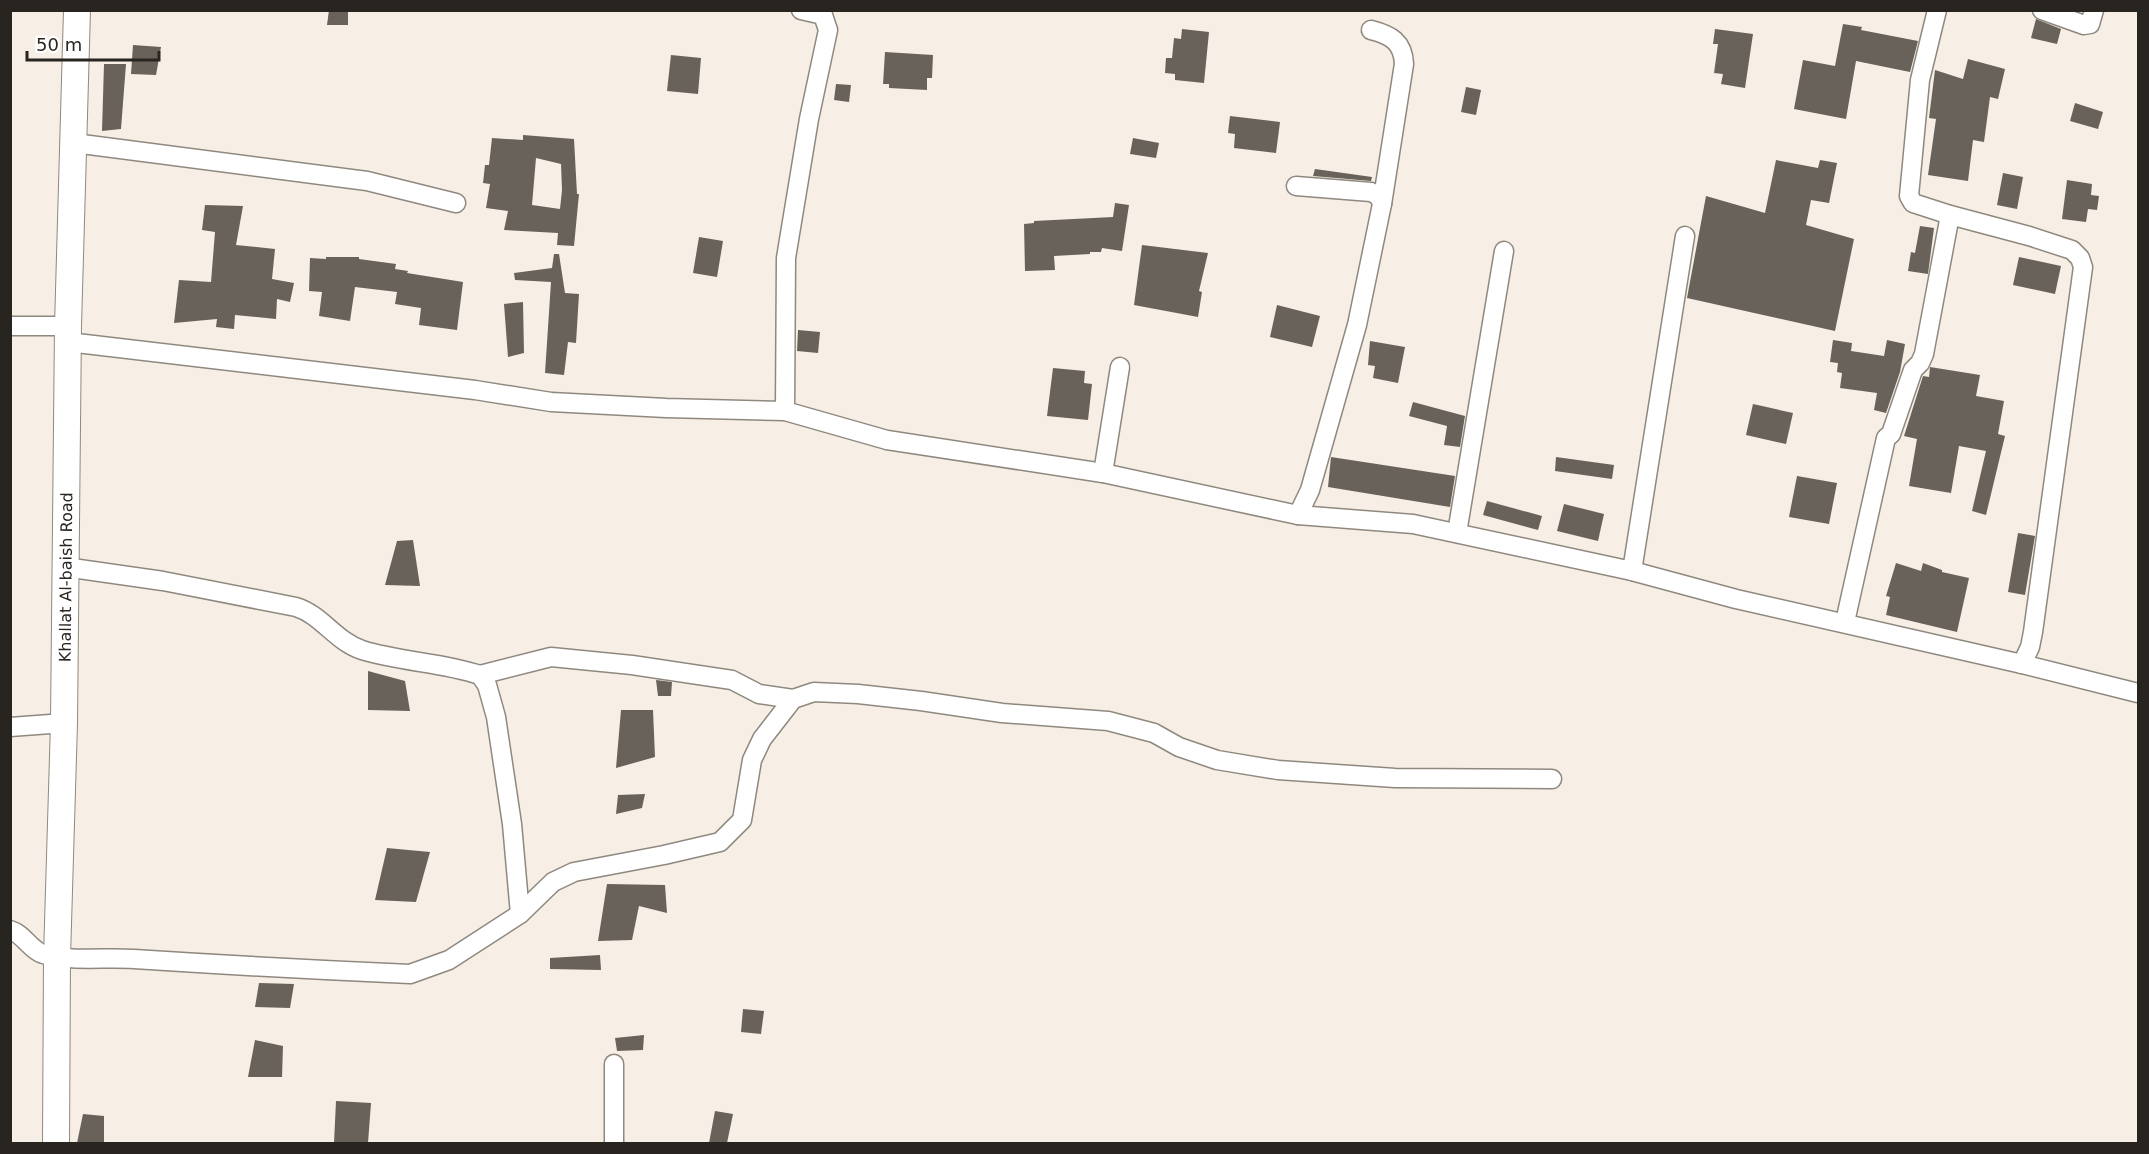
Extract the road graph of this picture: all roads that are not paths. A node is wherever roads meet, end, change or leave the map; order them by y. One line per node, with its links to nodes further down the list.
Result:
1 (77, 10): 7 (street, Khallat Al-baish Road)
2 (801, 10): 17 (street)
3 (1937, 10): 11 (street)
4 (2042, 10): 5 (street)
5 (2094, 10)
6 (1371, 30): 10 (street)
7 (74, 143): 9 (street); 15 (street, Khallat Al-baish Road)
8 (1296, 186): 10 (street)
9 (456, 203)
10 (1382, 204): 19 (street)
11 (1950, 215): 23 (street); 24 (street)
12 (1685, 236): 22 (street)
13 (1504, 251): 20 (street)
14 (10, 326): 15 (street)
15 (68, 334): 17 (street); 21 (street, Khallat Al-baish Road)
16 (1120, 367): 18 (street)
17 (785, 411): 18 (street)
18 (1103, 473): 19 (street)
19 (1298, 515): 20 (street)
20 (1457, 533): 22 (street)
21 (65, 567): 25 (street); 28 (street, Khallat Al-baish Road)
22 (1632, 572): 23 (street)
23 (1845, 622): 24 (street)
24 (2022, 664): 26 (street)
25 (480, 675): 27 (street); 31 (street)
26 (2139, 693)
27 (793, 699): 30 (street); 31 (street)
28 (64, 723): 29 (street); 33 (street, Khallat Al-baish Road)
29 (10, 727)
30 (1552, 779)
31 (520, 914): 33 (street)
32 (10, 930): 33 (street)
33 (57, 957): 35 (street, Khallat Al-baish Road)
34 (614, 1065): 36 (street)
35 (56, 1143)
36 (614, 1143)

